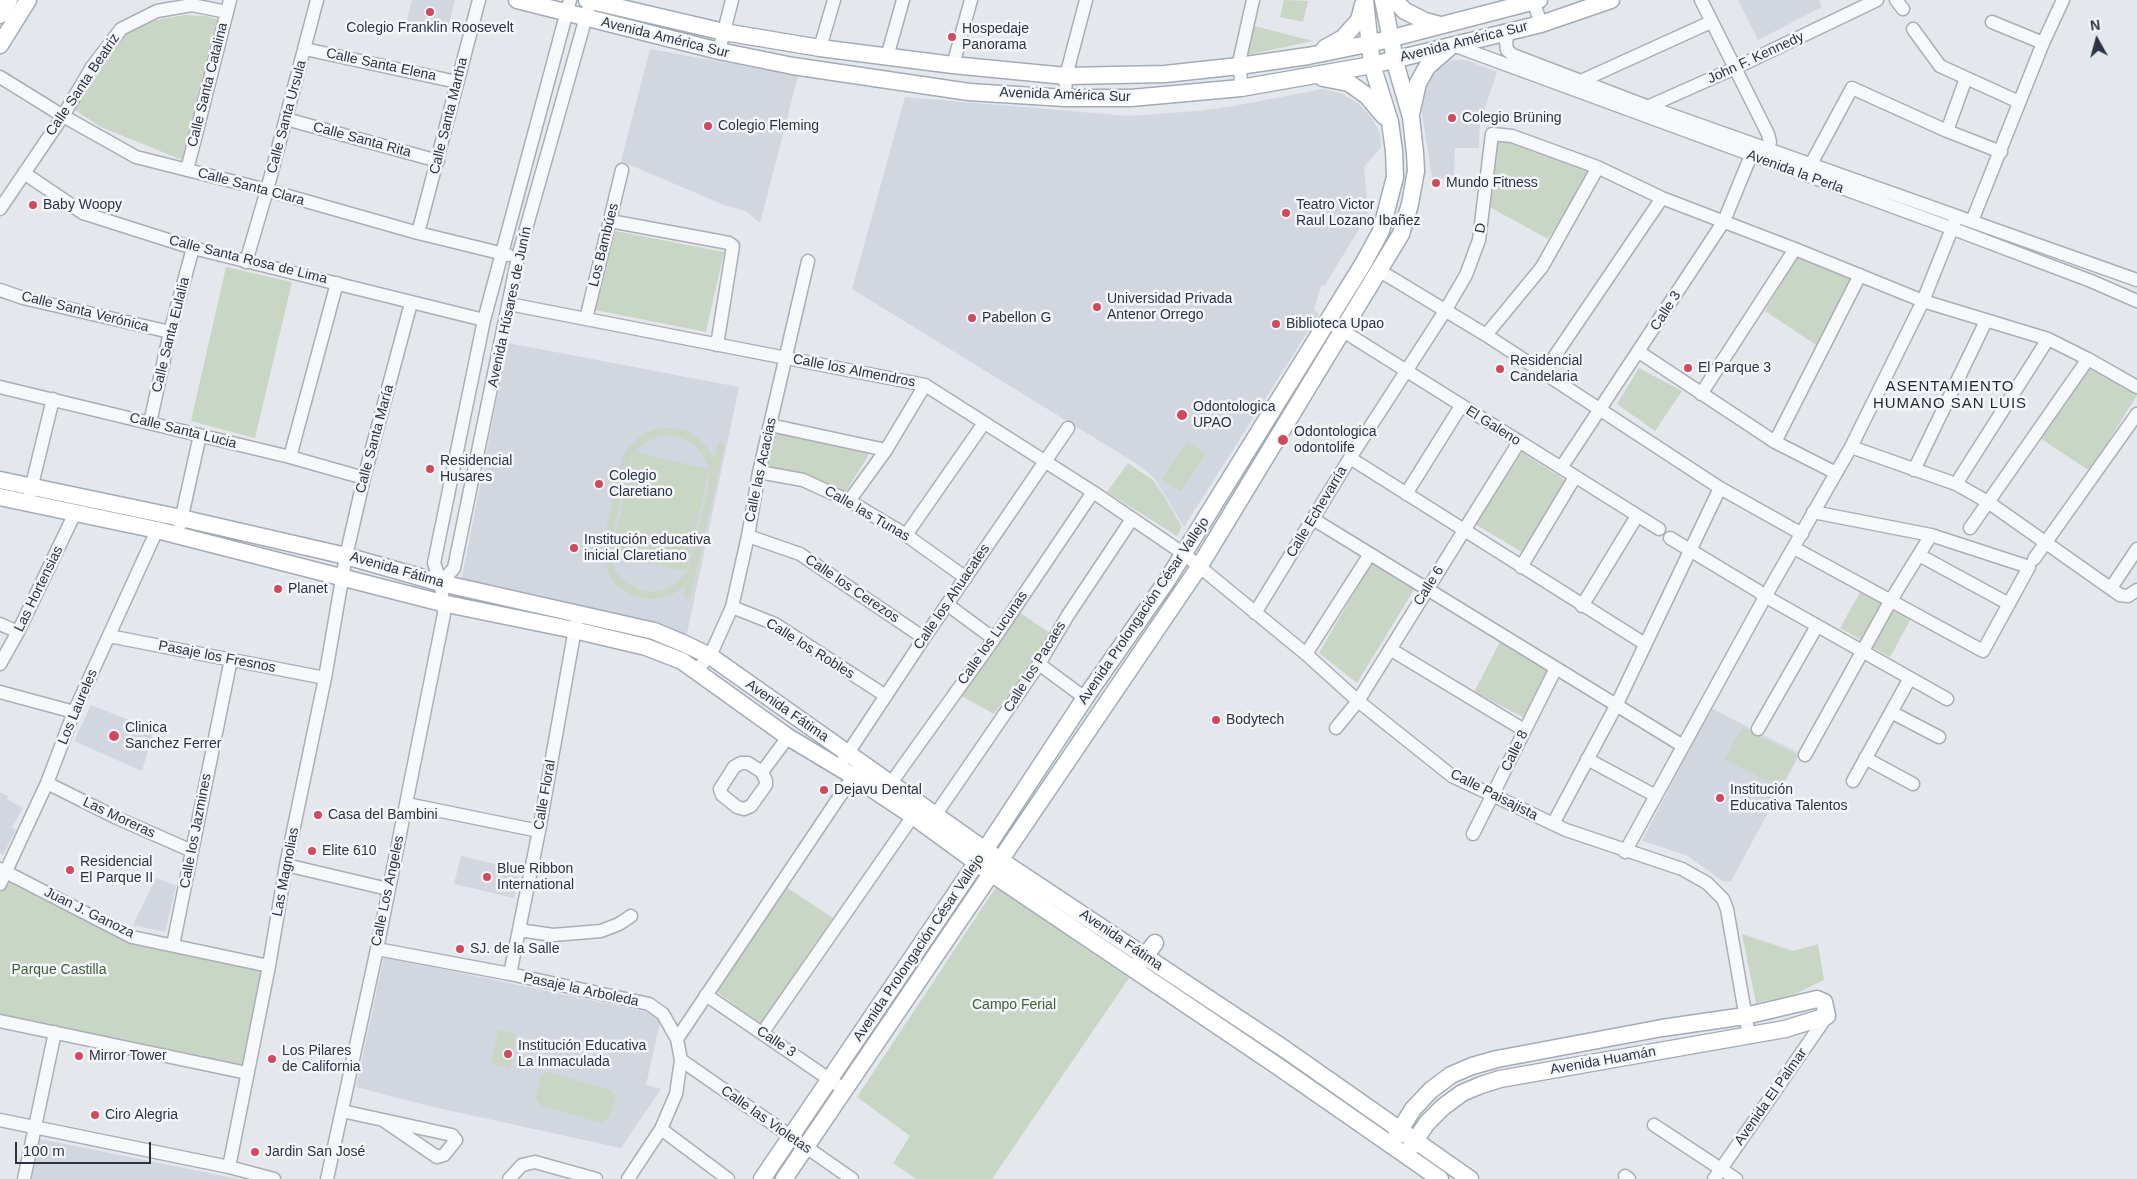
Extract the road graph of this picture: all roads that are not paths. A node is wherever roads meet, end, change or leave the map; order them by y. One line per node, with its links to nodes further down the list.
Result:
1 (9, 0): 23 (main road)
2 (28, 0): 35 (main road)
3 (317, 0): 38 (street, Calle Santa Ursula)
4 (479, 0): 52 (street, Calle Santa Martha)
5 (517, 0): 22 (main road, Avenida América Sur)
6 (589, 0): 24 (street, Avenida Húsares de Junín); 31 (main road, Avenida América Sur)
7 (732, 0): 31 (street)
8 (834, 0): 37 (street)
9 (903, 0): 41 (street)
10 (971, 0): 44 (street)
11 (1086, 0): 47 (street)
12 (1254, 0): 45 (street)
13 (1364, 0): 33 (main road, Avenida Prolongación César Vallejo); 40 (main road)
14 (1383, 0): 32 (main road, Avenida Prolongación César Vallejo)
15 (1394, 0): 28 (main road)
16 (1610, 0): 27 (main road, Avenida América Sur)
17 (1701, 0): 25 (street)
18 (1876, 0): 46 (street, John F. Kennedy)
19 (2063, 0): 34 (street)
20 (1535, 1): 27 (street); 28 (main road, Avenida América Sur)
21 (228, 6): 58 (street, Calle Santa Beatriz); 68 (street, Calle Santa Catalina)
22 (568, 7): 24 (main road, Avenida América Sur); 82 (street, Avenida Húsares de Junín)
23 (0, 15)
24 (586, 19): 39 (main road, Avenida América Sur); 83 (street, Avenida Húsares de Junín)
25 (1712, 22): 46 (street); 51 (street)
26 (1992, 22): 34 (street)
27 (1541, 24): 30 (main road, Avenida América Sur)
28 (1443, 26): 32 (main road, Avenida América Sur)
29 (1914, 29): 50 (street)
30 (1509, 31): 36 (main road, Avenida América Sur); 51 (street, Avenida la Perla)
31 (724, 32): 37 (main road, Avenida América Sur); 39 (street)
32 (1390, 38): 33 (main road, Avenida América Sur); 42 (main road, Avenida Prolongación César Vallejo)
33 (1369, 43): 40 (main road, Avenida América Sur); 43 (main road, Avenida Prolongación César Vallejo)
34 (2043, 43): 55 (street)
35 (0, 45)
36 (1453, 45): 42 (main road, Avenida América Sur); 57 (street, Avenida la Perla); 59 (main road)
37 (820, 48): 41 (main road, Avenida América Sur)
38 (306, 49): 52 (street, Calle Santa Elena); 60 (street, Calle Santa Ursula)
39 (719, 52): 54 (main road, Avenida América Sur)
40 (1308, 56): 45 (main road, Avenida América Sur)
41 (887, 57): 44 (main road, Avenida América Sur)
42 (1395, 60): 43 (main road, Avenida América Sur); 59 (main road, Avenida Prolongación César Vallejo)
43 (1372, 64): 49 (main road, Avenida América Sur); 61 (main road, Avenida Prolongación César Vallejo)
44 (953, 65): 47 (main road, Avenida América Sur)
45 (1239, 66): 47 (main road, Avenida América Sur); 53 (street)
46 (1736, 68): 56 (street, John F. Kennedy); 63 (street)
47 (1066, 76): 54 (street)
48 (0, 77): 58 (street, Calle Santa Clara)
49 (1306, 77): 53 (main road, Avenida América Sur); 61 (main road)
50 (1966, 78): 55 (street); 62 (street)
51 (1581, 81): 56 (street, Avenida la Perla)
52 (457, 82): 65 (street, Calle Santa Martha)
53 (1241, 88): 54 (main road, Avenida América Sur)
54 (1065, 98)
55 (2019, 102): 64 (street)
56 (1649, 107): 57 (street, John F. Kennedy); 63 (street, Avenida la Perla)
57 (1634, 111): 63 (street, Avenida la Perla)
58 (63, 116): 68 (street, Calle Santa Clara); 70 (street, Calle Santa Beatriz)
59 (1411, 117): 61 (main road); 86 (main road, Avenida Prolongación César Vallejo)
60 (286, 119): 65 (street, Calle Santa Rita); 71 (street, Calle Santa Ursula)
61 (1390, 122): 98 (main road, Avenida Prolongación César Vallejo)
62 (1948, 131): 64 (street); 66 (street)
63 (1758, 150): 66 (street, Avenida la Perla); 76 (street, Calle 3); 78 (street, Avenida la Perla)
64 (2001, 152): 77 (street)
65 (438, 161): 79 (street, Calle Santa Martha)
66 (1811, 164): 74 (street, Avenida la Perla)
67 (1597, 169): 72 (street); 95 (street, D); 102 (street)
68 (187, 170): 71 (street, Calle Santa Clara)
69 (622, 170): 75 (street, Los Bambúes)
70 (24, 173): 73 (street, Calle Santa Beatriz); 80 (street, Calle Santa Rosa de Lima)
71 (267, 190): 79 (street, Calle Santa Clara); 85 (street, Calle Santa Ursula)
72 (1662, 198): 76 (street); 109 (street)
73 (0, 208)
74 (1957, 216): 77 (street, Avenida la Perla); 78 (street)
75 (610, 221): 96 (street, Los Bambúes); 104 (street)
76 (1724, 222): 81 (street); 105 (street, Calle 3)
77 (1972, 222): 88 (street, Avenida la Perla)
78 (1951, 228): 91 (street); 92 (street, Avenida la Perla)
79 (418, 233): 82 (street, Calle Santa Clara)
80 (193, 248): 85 (street, Calle Santa Rosa de Lima); 101 (street, Calle Santa Eulalia)
81 (1795, 248): 87 (street); 113 (street)
82 (501, 253): 83 (street, Calle Santa Clara); 97 (street, Avenida Húsares de Junín)
83 (518, 257): 94 (street, Avenida Húsares de Junín)
84 (808, 261): 106 (street, Calle las Acacias)
85 (246, 262): 89 (street, Calle Santa Rosa de Lima)
86 (1380, 271): 95 (street); 100 (main road, Avenida Prolongación César Vallejo)
87 (1860, 275): 91 (street); 126 (street)
88 (2137, 280)
89 (337, 283): 93 (street, Calle Santa Rosa de Lima); 129 (street)
90 (0, 290): 101 (street, Calle Santa Verónica)
91 (1923, 301): 99 (street); 127 (street)
92 (2137, 301)
93 (411, 303): 97 (street, Calle Santa Rosa de Lima); 137 (street, Calle Santa María)
94 (509, 304): 96 (street, Calle los Almendros); 118 (street, Avenida Húsares de Junín)
95 (1445, 311): 102 (street); 108 (street, Calle Echevarría)
96 (586, 319): 104 (street, Calle los Almendros)
97 (484, 320): 115 (street, Avenida Húsares de Junín)
98 (1327, 321): 100 (street, El Galeno); 168 (main road, Avenida Prolongación César Vallejo)
99 (1986, 321): 103 (street); 133 (street)
100 (1344, 331): 108 (street, El Galeno); 173 (main road, Avenida Prolongación César Vallejo)
101 (170, 332): 120 (street, Calle Santa Eulalia)
102 (1486, 335): 109 (street)
103 (2048, 339): 107 (street); 139 (street)
104 (717, 345): 106 (street, Calle los Almendros)
105 (1639, 352): 113 (street); 117 (street, Calle 3)
106 (786, 358): 110 (street, Calle los Almendros); 122 (street, Calle las Acacias)
107 (2088, 359): 112 (street); 146 (street)
108 (1405, 370): 116 (street, El Galeno); 130 (street, Calle Echevarría)
109 (1544, 372): 117 (street)
110 (925, 385): 121 (street, Calle los Almendros); 128 (street)
111 (0, 386): 114 (street, Calle Santa Lucia)
112 (2137, 387)
113 (1701, 394): 126 (street)
114 (53, 399): 120 (street, Calle Santa Lucia); 140 (street)
115 (466, 406): 118 (street); 178 (street, Avenida Húsares de Junín)
116 (1461, 406): 125 (street, El Galeno); 143 (street)
117 (1600, 409): 132 (street, Calle 3); 141 (street)
118 (488, 411): 178 (street, Avenida Húsares de Junín)
119 (2137, 414): 164 (street)
120 (150, 423): 124 (street, Calle Santa Lucia)
121 (984, 423): 131 (street, Calle los Almendros); 162 (street)
122 (770, 425): 128 (street); 134 (street, Calle las Acacias)
123 (1068, 428): 131 (street, Calle los Ahuacates)
124 (200, 435): 129 (street, Calle Santa Lucia); 151 (street)
125 (1519, 442): 132 (street, El Galeno); 156 (street, Calle 6)
126 (1775, 442): 135 (street)
127 (1851, 447): 133 (street); 135 (street)
128 (886, 450): 145 (street)
129 (290, 457): 137 (street, Calle Santa Lucia)
130 (1350, 458): 143 (street); 153 (street, Calle Echevarría)
131 (1045, 462): 142 (street, Calle los Almendros); 176 (street, Calle los Ahuacates)
132 (1561, 468): 136 (street, El Galeno)
133 (1914, 470): 139 (street)
134 (759, 472): 145 (street, Calle las Tunas); 161 (street, Calle las Acacias)
135 (1836, 473): 148 (street)
136 (1575, 477): 150 (street, El Galeno); 174 (street)
137 (364, 478): 171 (street, Calle Santa María)
138 (0, 480): 140 (main road, Avenida Fátima)
139 (1956, 484): 146 (street)
140 (32, 485): 147 (street); 151 (main road, Avenida Fátima)
141 (1720, 488): 158 (street); 166 (street)
142 (1093, 492): 152 (street, Calle los Almendros); 198 (street, Calle los Lucunas)
143 (1406, 494): 156 (street)
144 (0, 497): 147 (main road, Avenida Fátima)
145 (849, 502): 162 (street, Calle las Tunas)
146 (1988, 502): 154 (street); 164 (street)
147 (28, 503): 149 (main road, Avenida Fátima)
148 (1813, 512): 158 (street); 160 (street)
149 (75, 513): 155 (main road, Avenida Fátima); 194 (street, Las Hortensias)
150 (1637, 516): 157 (street, El Galeno); 187 (street)
151 (181, 518): 159 (street); 171 (main road, Avenida Fátima)
152 (1132, 519): 168 (street, Calle los Almendros); 207 (street, Calle los Pacaes)
153 (1313, 519): 169 (street); 189 (street, Calle Echevarría)
154 (1970, 528)
155 (158, 530): 159 (main road, Avenida Fátima); 196 (street, Los Laureles)
156 (1464, 530): 174 (street); 180 (street, Calle 6)
157 (1660, 530)
158 (1802, 534): 165 (street)
159 (178, 535): 175 (main road, Avenida Fátima)
160 (1931, 535): 170 (street); 185 (street)
161 (748, 536): 188 (street, Calle las Acacias); 197 (street, Calle los Cerezos)
162 (906, 536): 176 (street, Calle las Tunas)
163 (1670, 538): 166 (street)
164 (2046, 542): 172 (street); 179 (street)
165 (1794, 548): 182 (street); 183 (street)
166 (1690, 549): 182 (street); 199 (street)
167 (2137, 549): 179 (street)
168 (1184, 554): 173 (street, Calle Paisajista); 177 (main road, Avenida Prolongación César Vallejo)
169 (1370, 554): 180 (street); 203 (street)
170 (1919, 555): 183 (street); 185 (street)
171 (346, 556): 175 (street, Calle Santa María); 178 (main road, Avenida Fátima)
172 (2034, 559)
173 (1199, 567): 189 (street, Calle Paisajista); 190 (main road, Avenida Prolongación César Vallejo)
174 (1521, 567): 187 (street)
175 (344, 577): 184 (main road, Avenida Fátima); 210 (street, Las Magnolias)
176 (966, 578): 186 (street, Calle los Ahuacates)
177 (1166, 582): 190 (main road); 195 (main road, Avenida Prolongación César Vallejo)
178 (441, 583): 184 (street, Avenida Húsares de Junín); 191 (main road, Avenida Fátima)
179 (2111, 588): 181 (street)
180 (1428, 589): 201 (street, Calle 6); 208 (street)
181 (2137, 590)
182 (1761, 594): 193 (street); 225 (street)
183 (1891, 600): 185 (street); 202 (street)
184 (442, 603): 191 (main road, Avenida Fátima); 239 (street, Calle Los Angeles)
185 (2009, 604)
186 (948, 605): 197 (street, Calle los Ahuacates); 198 (street)
187 (1582, 606): 199 (street)
188 (732, 608): 204 (street, Calle las Acacias); 213 (street, Calle los Robles)
189 (1255, 613): 203 (street, Calle Paisajista)
190 (1163, 621): 200 (main road, Avenida Prolongación César Vallejo)
191 (576, 622): 204 (main road, Avenida Fátima); 209 (main road, Avenida Fátima); 245 (street, Calle Floral)
192 (0, 624): 194 (street)
193 (1817, 626): 202 (street); 221 (street)
194 (18, 632): 206 (street, Las Hortensias)
195 (1131, 632): 200 (main road); 214 (main road, Avenida Prolongación César Vallejo)
196 (109, 636): 205 (street, Pasaje los Fresnos); 218 (street, Los Laureles)
197 (924, 638): 213 (street, Calle los Ahuacates)
198 (994, 639): 235 (street, Calle los Lucunas)
199 (1645, 644): 217 (street)
200 (1146, 645): 242 (main road, Avenida Prolongación César Vallejo)
201 (1390, 649): 216 (street, Calle 6); 222 (street)
202 (1862, 651): 211 (street); 227 (street)
203 (1306, 654): 216 (street, Calle Paisajista)
204 (710, 656): 209 (street, Calle las Acacias); 226 (main road, Avenida Fátima)
205 (231, 659): 210 (street, Pasaje los Fresnos); 247 (street, Calle los Jazmines)
206 (0, 664)
207 (1040, 664): 214 (street); 241 (street, Calle los Pacaes)
208 (1556, 668): 217 (street); 222 (street, Calle 8)
209 (696, 670): 224 (main road, Avenida Fátima)
210 (325, 678): 250 (street, Las Magnolias)
211 (1910, 678): 215 (street); 219 (street)
212 (0, 692): 218 (street)
213 (886, 696): 226 (street, Calle los Ahuacates)
214 (1086, 698): 240 (main road, Avenida Prolongación César Vallejo)
215 (1947, 699)
216 (1358, 701): 220 (street, Calle 6); 237 (street, Calle Paisajista)
217 (1616, 706): 225 (street); 229 (street)
218 (74, 712): 234 (street, Los Laureles)
219 (1891, 712): 223 (street); 228 (street)
220 (1336, 728)
221 (1758, 729)
222 (1524, 730): 237 (street, Calle 8)
223 (1939, 737)
224 (788, 738): 230 (main road, Avenida Fátima); 232 (street)
225 (1683, 746): 238 (street)
226 (848, 754): 230 (street, Calle los Ahuacates); 231 (main road, Avenida Fátima)
227 (1805, 755)
228 (1865, 758): 233 (street); 236 (street)
229 (1588, 759): 238 (street); 244 (street)
230 (838, 767): 231 (main road, Avenida Fátima)
231 (857, 770): 235 (main road, Avenida Fátima); 243 (main road, Avenida Fátima); 263 (street)
232 (762, 772)
233 (1853, 781)
234 (48, 783): 247 (street, Las Moreras); 252 (street, Los Laureles)
235 (891, 783): 241 (main road, Avenida Fátima)
236 (1913, 784)
237 (1493, 796): 244 (street, Calle Paisajista); 246 (street, Calle 8)
238 (1656, 796): 248 (street)
239 (407, 804): 245 (street); 254 (street, Calle Los Angeles)
240 (1016, 804): 242 (main road); 249 (main road, Avenida Prolongación César Vallejo)
241 (936, 814): 249 (main road, Avenida Fátima)
242 (1030, 815): 251 (main road, Avenida Prolongación César Vallejo)
243 (913, 816): 249 (main road, Avenida Fátima); 268 (street)
244 (1553, 824): 248 (street, Calle Paisajista)
245 (539, 831): 256 (street, Calle Floral)
246 (1473, 834)
247 (192, 851): 257 (street, Calle los Jazmines)
248 (1625, 852): 264 (street, Calle Paisajista)
249 (981, 856): 251 (main road, Avenida Fátima); 277 (main road, Avenida Prolongación César Vallejo)
250 (286, 865): 254 (street); 260 (street, Las Magnolias)
251 (996, 866): 259 (main road, Avenida Fátima); 261 (main road, Avenida Fátima); 278 (main road, Avenida Prolongación César Vallejo)
252 (3, 870): 253 (street, Los Laureles); 257 (street, Juan J. Ganoza)
253 (0, 884)
254 (388, 889): 258 (street, Calle Los Angeles)
255 (631, 916): 256 (street)
256 (519, 930): 262 (street, Calle Floral)
257 (173, 945): 260 (street, Juan J. Ganoza)
258 (377, 949): 262 (street, Pasaje la Arboleda); 279 (street, Calle Los Angeles)
259 (1150, 949): 261 (main road); 271 (main road, Avenida Fátima)
260 (269, 966): 275 (street, Las Magnolias)
261 (1135, 970): 274 (main road, Avenida Fátima)
262 (510, 974): 270 (street, Pasaje la Arboleda)
263 (706, 995): 268 (street, Calle 3); 270 (street)
264 (1745, 1016): 265 (main road, Avenida Huamán); 269 (street, Calle Paisajista); 272 (main road, Avenida Huamán)
265 (1827, 1016): 269 (main road, Avenida Huamán); 292 (street, Avenida El Palmar)
266 (0, 1021): 267 (street)
267 (55, 1032): 275 (street); 283 (street)
268 (763, 1032): 277 (street, Calle 3)
269 (1749, 1036): 276 (main road, Avenida Huamán)
270 (678, 1039): 273 (street, Pasaje la Arboleda)
271 (1286, 1050): 274 (main road); 285 (main road, Avenida Fátima)
272 (1516, 1056): 276 (street); 285 (main road, Avenida Huamán)
273 (681, 1060): 284 (street, Pasaje la Arboleda); 286 (street, Calle las Violetas)
274 (1276, 1065): 288 (main road, Avenida Fátima)
275 (247, 1073): 291 (street, Las Magnolias)
276 (1520, 1076): 287 (main road, Avenida Huamán)
277 (830, 1079): 278 (street, Calle 3); 286 (main road, Avenida Prolongación César Vallejo)
278 (845, 1090): 289 (main road, Avenida Prolongación César Vallejo)
279 (342, 1111): 281 (street); 295 (street, Calle Los Angeles)
280 (0, 1120): 283 (street)
281 (383, 1120): 281 (street)
282 (1654, 1125): 292 (street)
283 (35, 1128): 291 (street); 293 (street)
284 (661, 1129): 298 (street, Pasaje la Arboleda); 299 (street)
285 (1400, 1129): 287 (main road, Avenida Fátima); 288 (main road, Avenida Huamán)
286 (790, 1136): 289 (street, Calle las Violetas); 300 (main road, Avenida Prolongación César Vallejo)
287 (1415, 1140): 290 (main road, Avenida Huamán); 304 (main road, Avenida Fátima)
288 (1391, 1144): 290 (main road, Avenida Fátima)
289 (806, 1147): 301 (main road, Avenida Prolongación César Vallejo); 302 (street, Calle las Violetas)
290 (1405, 1154): 303 (main road, Avenida Fátima)
291 (229, 1167): 294 (street)
292 (1717, 1174): 305 (street)
293 (24, 1179)
294 (274, 1179)
295 (327, 1179)
296 (509, 1179): 297 (street)
297 (596, 1179)
298 (628, 1179)
299 (728, 1179)
300 (762, 1179)
301 (784, 1179)
302 (852, 1179)
303 (1440, 1179)
304 (1470, 1179)
305 (1736, 1179)

